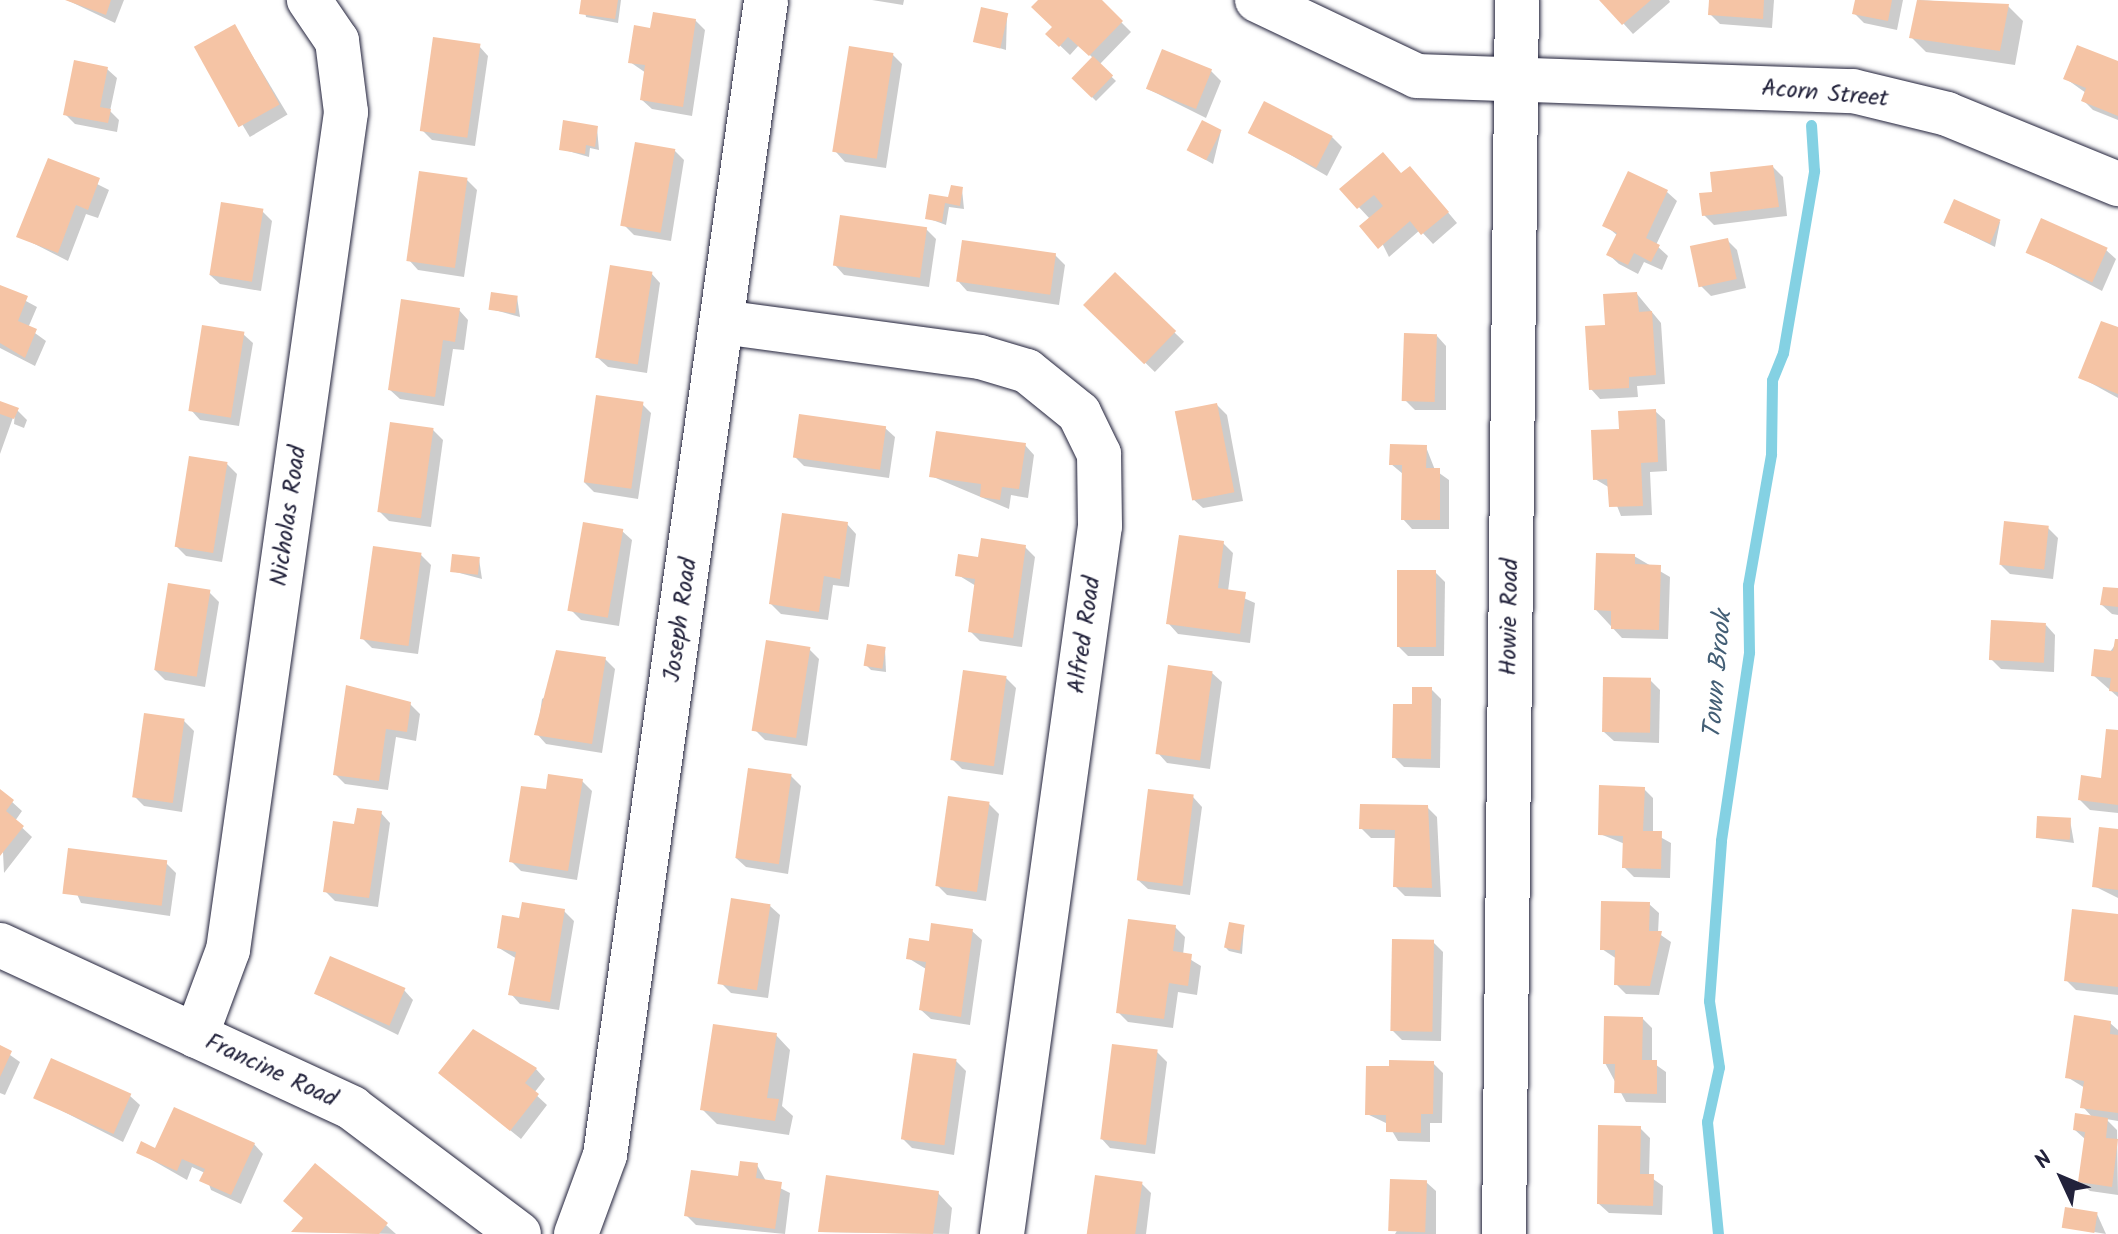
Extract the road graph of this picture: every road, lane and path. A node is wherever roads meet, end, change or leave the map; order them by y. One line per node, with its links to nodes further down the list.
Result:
1 (309, 0): 9 (street, Nicholas Road)
2 (766, 0): 7 (street, Joseph Road)
3 (1257, 0): 5 (street, Acorn Street)
4 (1517, 0): 5 (street, Howie Road)
5 (1516, 82): 6 (street, Acorn Street); 13 (street, Howie Road)
6 (2118, 184)
7 (722, 322): 11 (street, Joseph Road); 12 (street, Alfred Road)
8 (0, 945): 9 (street, Francine Road)
9 (196, 1036): 10 (street, Francine Road)
10 (519, 1234)
11 (576, 1234)
12 (1002, 1234)
13 (1504, 1234)

